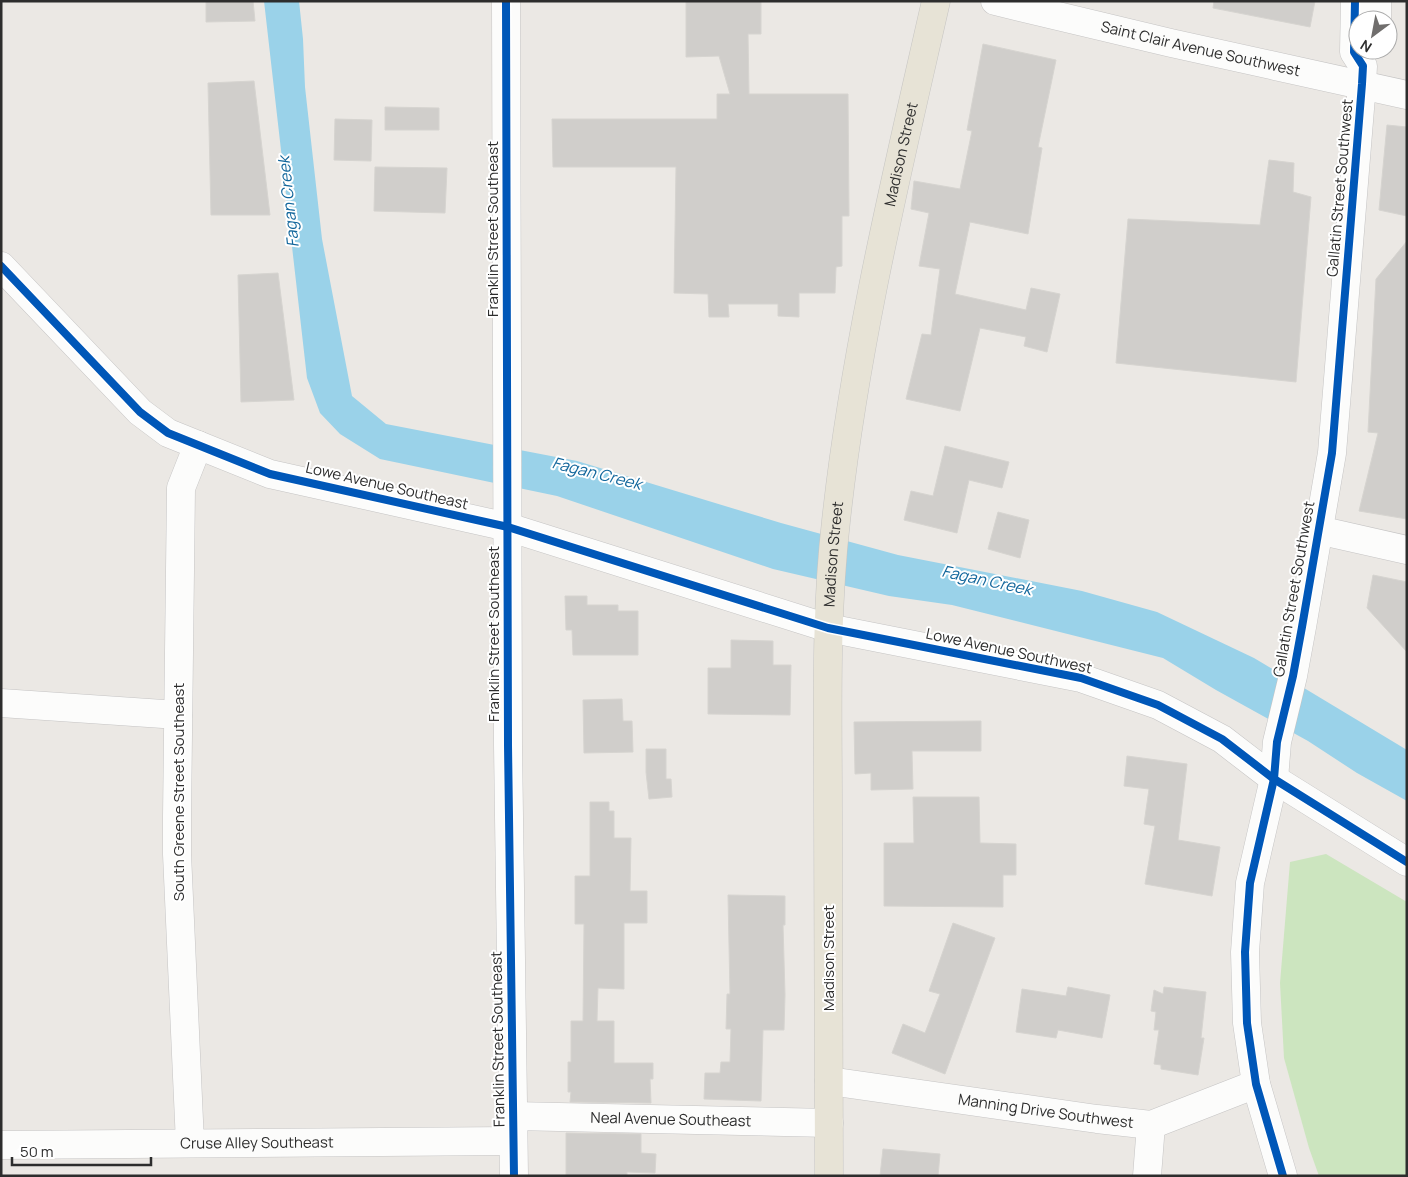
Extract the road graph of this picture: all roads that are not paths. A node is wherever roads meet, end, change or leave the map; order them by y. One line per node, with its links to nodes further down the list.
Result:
1 (506, 1): 9 (street, Franklin Street Southeast)
2 (936, 1): 12 (main road, Madison Street)
3 (995, 1): 5 (street, Saint Clair Avenue Southwest)
4 (1355, 1): 5 (street, Gallatin Street Southwest)
5 (1367, 67): 6 (street, Saint Clair Avenue Southwest); 10 (street, Gallatin Street Southwest)
6 (1407, 95)
7 (1, 266): 8 (street, Lowe Avenue Southeast)
8 (198, 445): 9 (street, Lowe Avenue Southeast); 14 (street, South Greene Street Southeast)
9 (508, 527): 12 (street, Lowe Avenue Southeast); 21 (street, Franklin Street Southeast)
10 (1318, 530): 11 (street); 15 (street, Gallatin Street Southwest)
11 (1407, 550)
12 (828, 628): 15 (street, Lowe Avenue Southwest); 17 (main road, Madison Street)
13 (1, 703): 14 (street)
14 (178, 715): 22 (street, South Greene Street Southeast)
15 (1274, 779): 16 (street, Lowe Avenue Southwest); 18 (street, Gallatin Street Southwest)
16 (1407, 862)
17 (829, 1081): 19 (main road, Madison Street); 20 (street, Manning Drive Southwest)
18 (1256, 1084): 20 (street, Manning Drive Southwest); 27 (street, Gallatin Street Southwest)
19 (829, 1123): 21 (street, Neal Avenue Southeast); 25 (main road, Madison Street)
20 (1151, 1125): 26 (street)
21 (513, 1129): 22 (street, Cruse Alley Southeast); 24 (street, Franklin Street Southeast)
22 (190, 1143): 23 (street, Cruse Alley Southeast)
23 (1, 1145)
24 (514, 1176)
25 (830, 1176)
26 (1147, 1176)
27 (1283, 1176)

